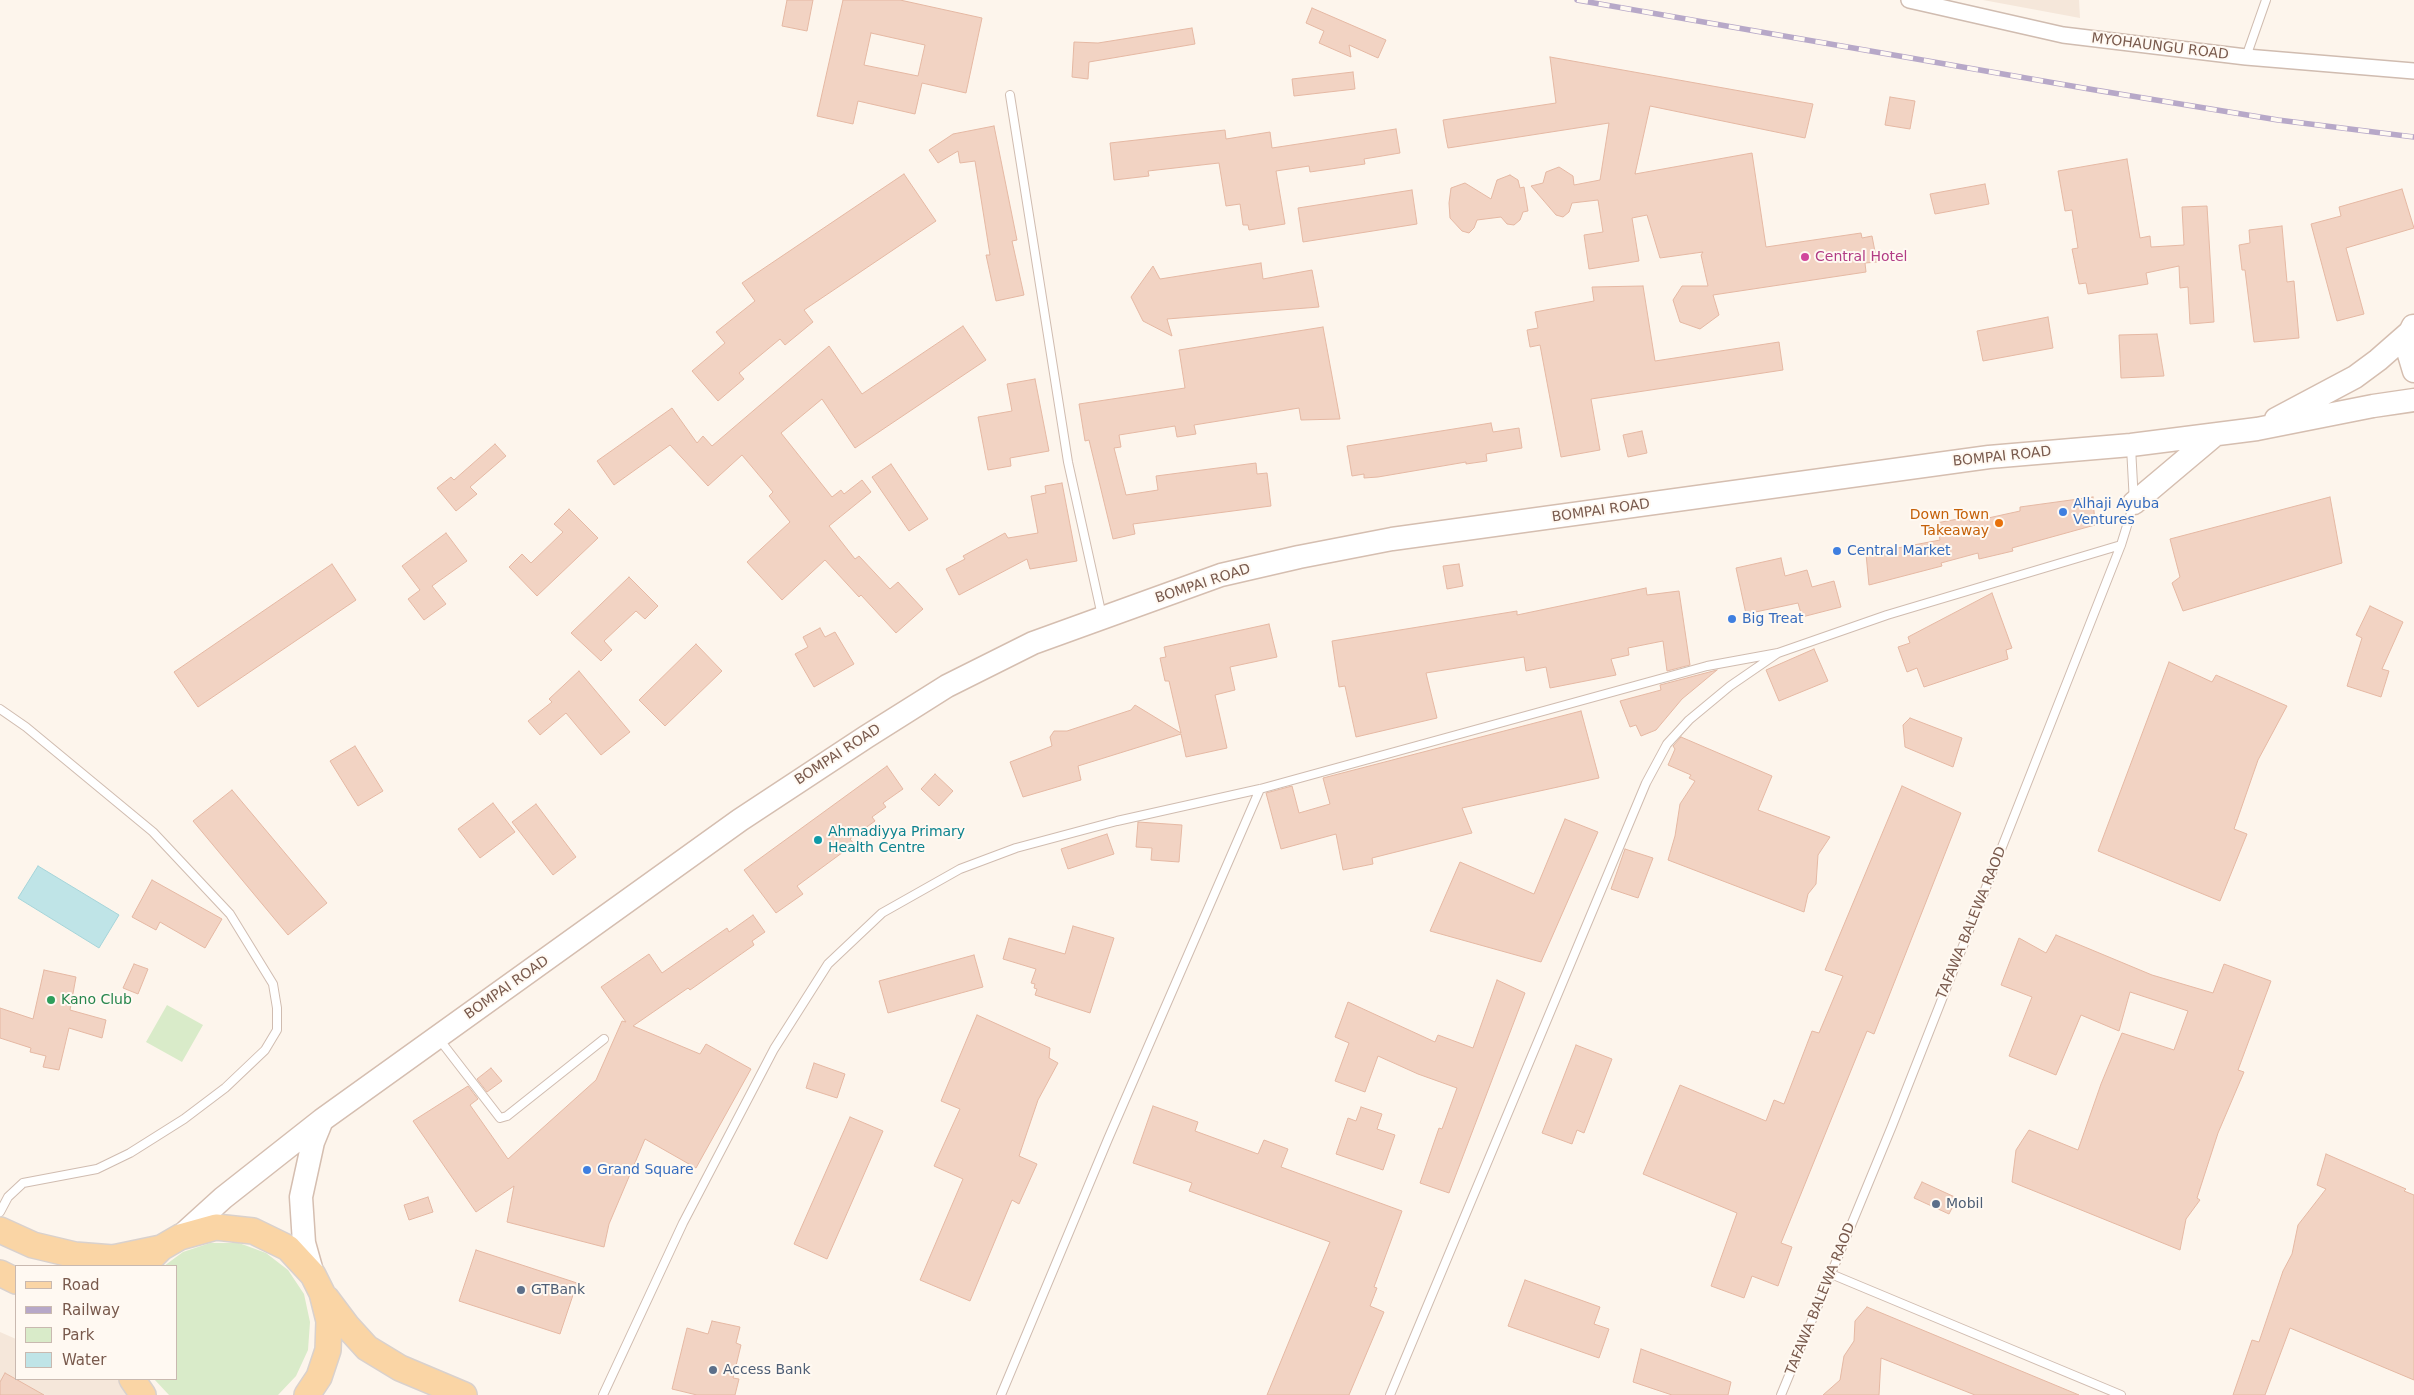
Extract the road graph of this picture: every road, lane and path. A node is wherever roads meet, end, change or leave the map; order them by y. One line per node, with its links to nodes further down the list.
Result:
1 (1909, 0): 3 (street, MYOHAUNGU ROAD)
2 (2266, 0): 3 (lane)
3 (2246, 57): 4 (street, MYOHAUNGU ROAD)
4 (2414, 70)
5 (1010, 95): 14 (lane)
6 (2412, 327): 7 (main road); 9 (main road)
7 (2414, 372)
8 (2414, 400): 9 (main road, BOMPAI ROAD)
9 (2257, 429): 10 (main road, BOMPAI ROAD)
10 (2216, 434): 11 (main road, BOMPAI ROAD); 12 (main road)
11 (2131, 445): 12 (lane, TAFAWA BALEWA RAOD); 14 (main road, BOMPAI ROAD)
12 (2134, 503): 13 (lane, TAFAWA BALEWA RAOD)
13 (2121, 545): 15 (lane); 26 (lane, TAFAWA BALEWA RAOD)
14 (1103, 618): 18 (main road, BOMPAI ROAD)
15 (1778, 653): 17 (lane); 33 (lane)
16 (0, 709): 21 (lane)
17 (1260, 789): 31 (lane); 32 (lane)
18 (438, 1038): 19 (lane); 20 (main road, BOMPAI ROAD)
19 (604, 1039)
20 (322, 1120): 23 (main road, BOMPAI ROAD); 28 (main road)
21 (0, 1212)
22 (0, 1230): 23 (main road)
23 (171, 1243): 24 (main road); 28 (main road)
24 (144, 1265)
25 (0, 1274): 27 (main road)
26 (1831, 1274): 34 (lane, TAFAWA BALEWA RAOD); 35 (lane)
27 (15, 1281)
28 (318, 1284): 29 (main road); 30 (main road)
29 (307, 1395)
30 (464, 1395)
31 (603, 1395)
32 (1001, 1395)
33 (1390, 1395)
34 (1781, 1395)
35 (2121, 1395)

